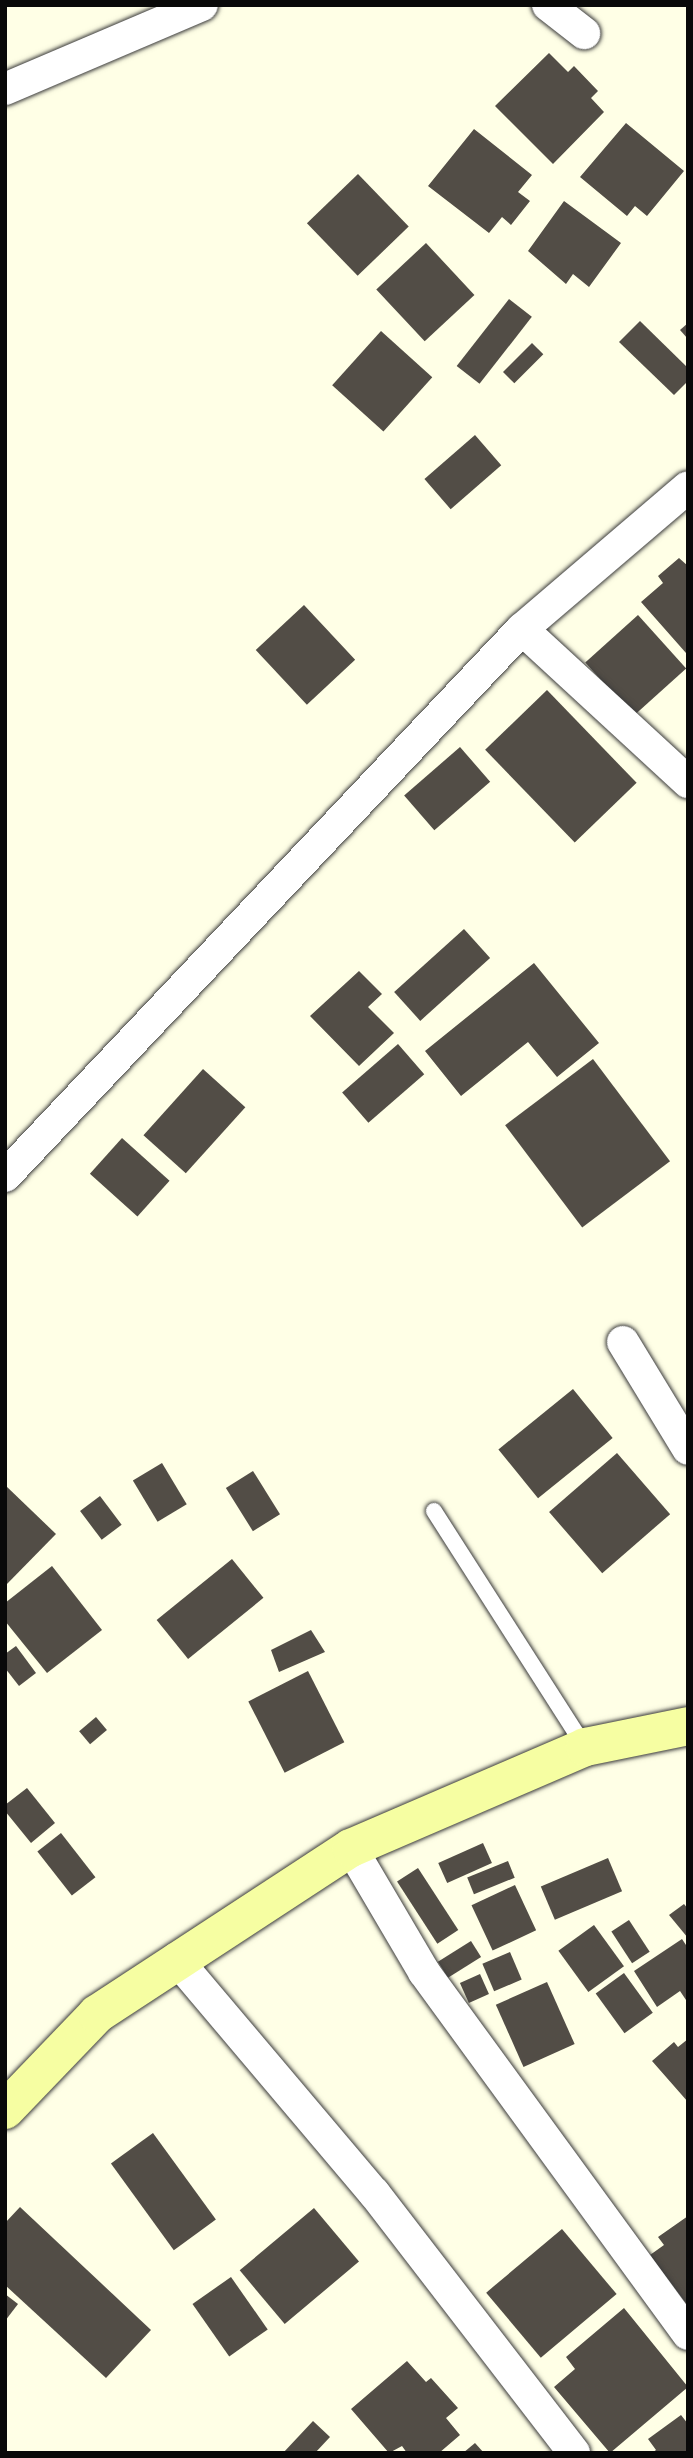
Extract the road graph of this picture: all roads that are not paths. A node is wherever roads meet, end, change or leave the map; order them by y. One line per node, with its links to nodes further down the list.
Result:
1 (202, 5): 3 (street)
2 (548, 5): 4 (street)
3 (167, 12): 5 (street)
4 (584, 33)
5 (5, 89)
6 (688, 487): 7 (street)
7 (522, 629): 8 (street); 9 (street)
8 (688, 782)
9 (5, 1176)
10 (623, 1342): 11 (street)
11 (688, 1448)
12 (434, 1511): 14 (lane)
13 (688, 1726): 14 (street)
14 (585, 1746): 15 (street)
15 (351, 1848): 16 (street); 18 (street)
16 (176, 1959): 17 (street); 19 (street)
17 (5, 2110)
18 (688, 2334)
19 (575, 2453)

